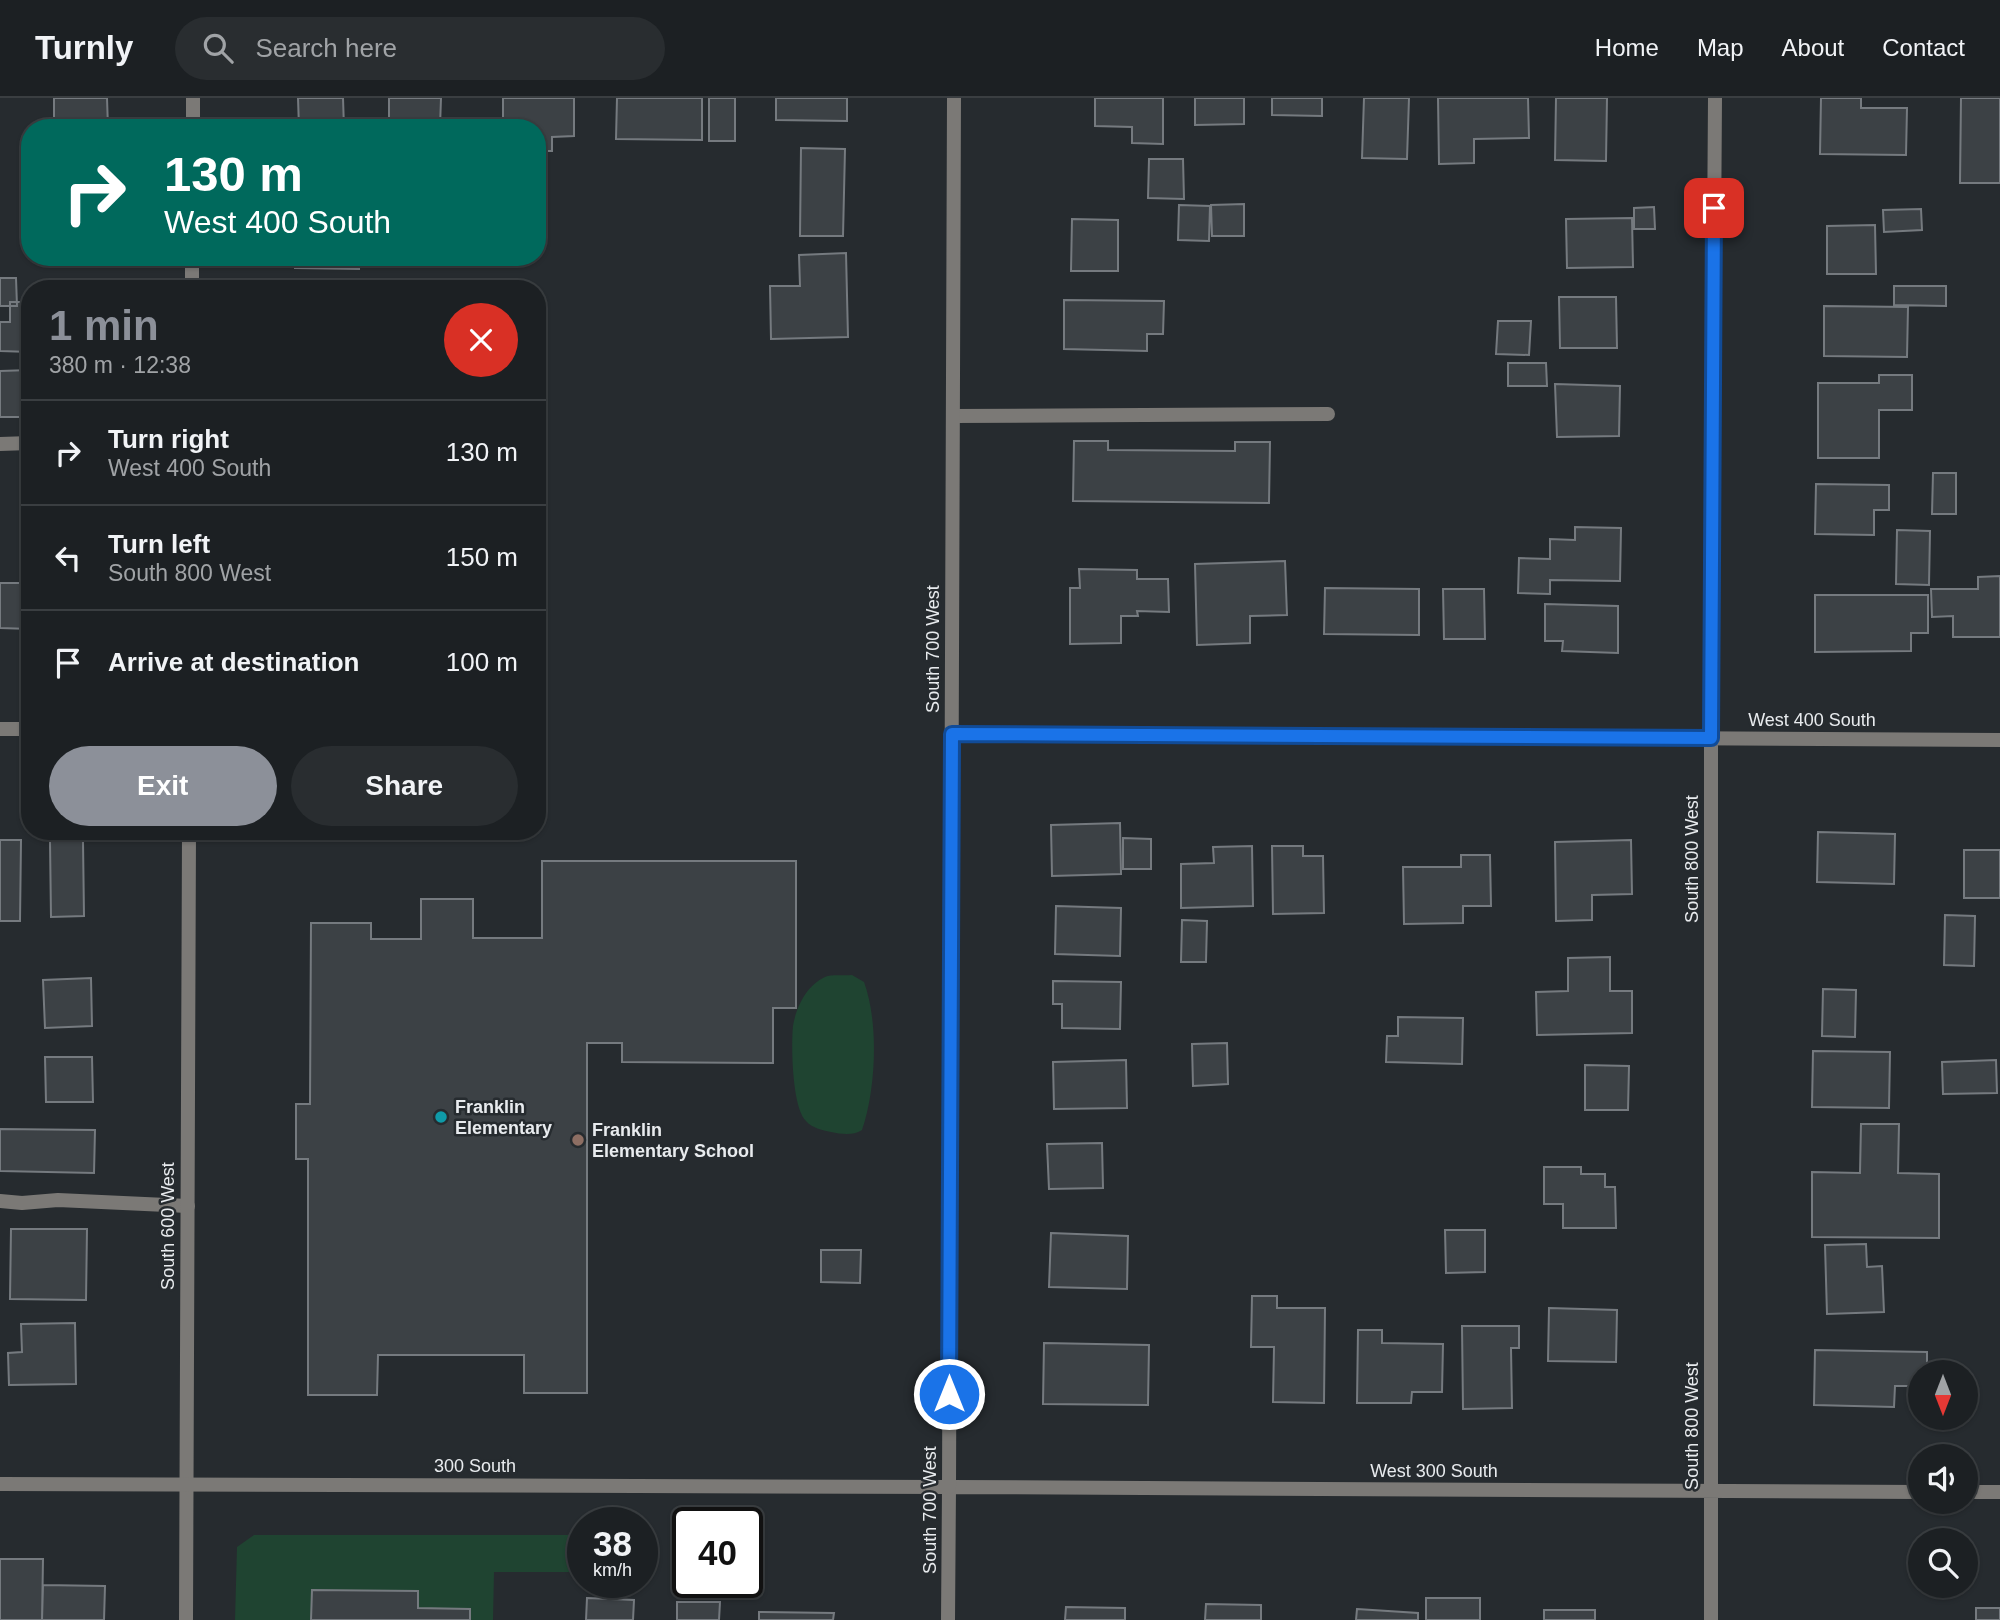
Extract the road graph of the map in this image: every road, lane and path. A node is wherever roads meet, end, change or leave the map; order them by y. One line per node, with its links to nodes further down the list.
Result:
1 (193, 98): 4 (street)
2 (954, 98): 6 (street, South 700 West)
3 (1715, 98): 12 (street, South 800 West)
4 (193, 119)
5 (1328, 414): 6 (street)
6 (953, 416): 11 (street, South 700 West)
7 (21, 443): 8 (street)
8 (0, 444)
9 (0, 729): 10 (street)
10 (21, 729)
11 (952, 734): 12 (street, West 400 South); 19 (street, South 700 West)
12 (1711, 738): 13 (street, West 400 South); 20 (street, South 800 West)
13 (2000, 740)
14 (189, 840): 16 (street, South 600 West)
15 (0, 1201): 16 (street)
16 (188, 1206): 18 (street, South 600 West)
17 (0, 1484): 18 (street, 300 South)
18 (187, 1485): 19 (street, 300 South); 24 (street, South 600 West)
19 (949, 1487): 20 (street, West 300 South); 25 (street, South 700 West)
20 (1711, 1492): 21 (street, West 300 South); 26 (street, South 800 West)
21 (1908, 1492)
22 (1978, 1492): 23 (street)
23 (2000, 1492)
24 (186, 1620)
25 (948, 1620)
26 (1711, 1620)

